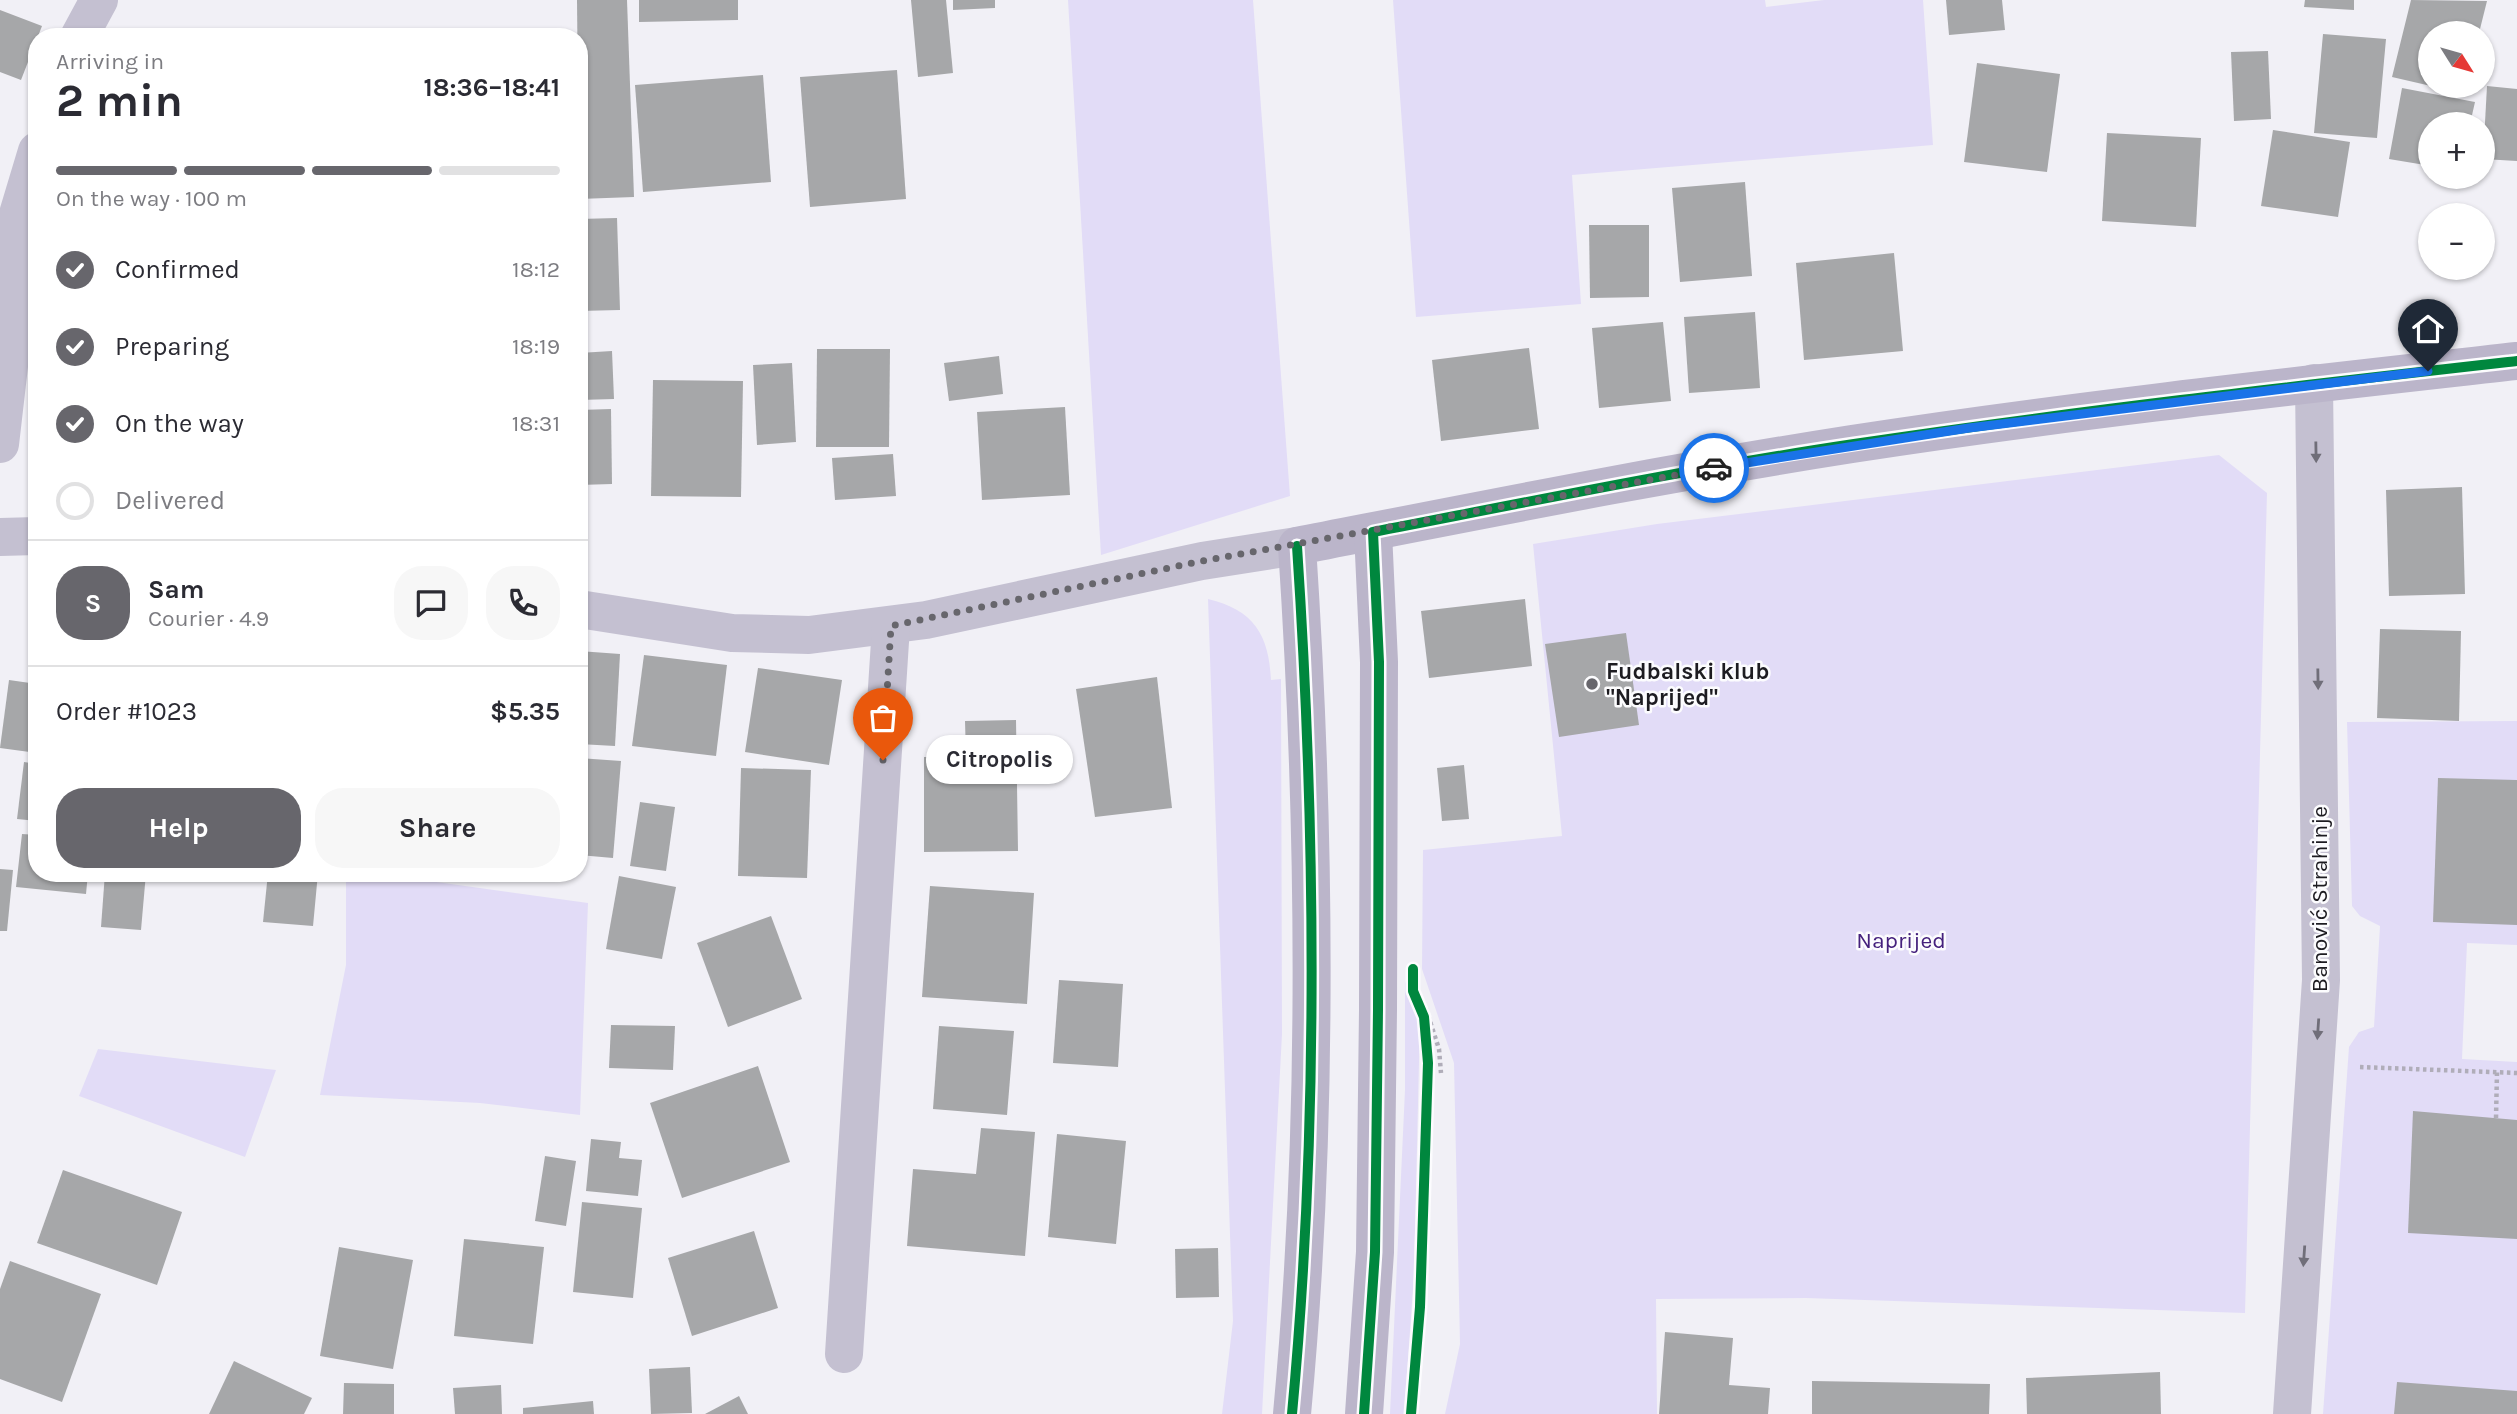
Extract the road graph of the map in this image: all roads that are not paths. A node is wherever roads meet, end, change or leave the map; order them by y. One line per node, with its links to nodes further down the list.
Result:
1 (99, 0): 2 (street)
2 (84, 28)
3 (28, 181): 6 (street)
4 (2517, 361): 5 (main road)
5 (2314, 383): 7 (main road); 16 (street, Banović Strahinje, one-way to 16)
6 (0, 444)
7 (1373, 532): 10 (main road); 15 (main road)
8 (28, 536): 9 (street)
9 (0, 537)
10 (1297, 546): 12 (street); 14 (main road)
11 (588, 610): 12 (street)
12 (891, 626): 13 (street)
13 (844, 1354)
14 (1292, 1414)
15 (1364, 1414)
16 (2292, 1414)

